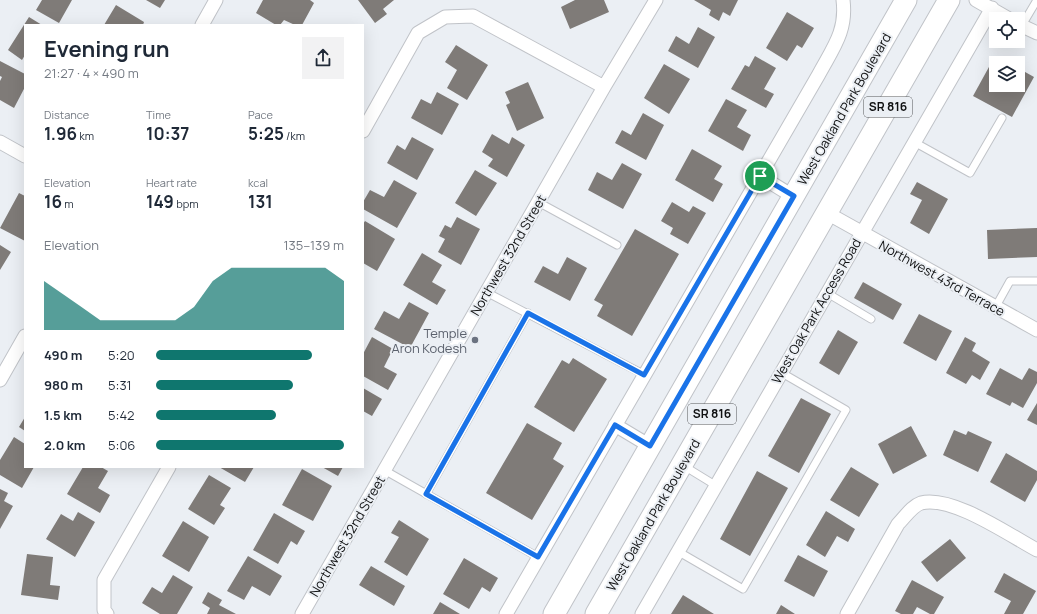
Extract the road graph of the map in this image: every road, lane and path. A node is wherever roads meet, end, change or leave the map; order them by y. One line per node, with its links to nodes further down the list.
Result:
1 (216, 0): 11 (street)
2 (656, 0): 14 (street, Northwest 32nd Street)
3 (843, 0): 20 (street)
4 (906, 0): 21 (main road, West Oakland Park Boulevard / SR 816)
5 (949, 0): 23 (main road, West Oakland Park Boulevard / SR 816)
6 (976, 0): 8 (street)
7 (1037, 0): 10 (lane)
8 (992, 8): 9 (street); 18 (street, West Oak Park Access Road)
9 (998, 12)
10 (1025, 18)
11 (203, 24)
12 (1025, 28): 13 (street)
13 (1037, 33)
14 (604, 87): 16 (street); 22 (street, Northwest 32nd Street)
15 (1002, 118): 18 (lane)
16 (364, 128)
17 (0, 142): 19 (street)
18 (914, 142): 24 (street, West Oak Park Access Road)
19 (24, 155)
20 (760, 176): 21 (street); 35 (street)
21 (794, 196): 38 (main road, West Oakland Park Boulevard / SR 816)
22 (538, 202): 25 (lane); 27 (street, Northwest 32nd Street)
23 (827, 213): 24 (street, Northwest 43rd Terrace); 39 (main road, West Oakland Park Boulevard / SR 816)
24 (861, 233): 28 (street, West Oak Park Access Road); 29 (street, Northwest 43rd Terrace)
25 (617, 245)
26 (1037, 281): 29 (lane)
27 (486, 292): 30 (lane); 41 (street, Northwest 32nd Street)
28 (827, 293): 31 (lane); 34 (street, West Oak Park Access Road)
29 (995, 308): 32 (street, Northwest 43rd Terrace)
30 (528, 313): 35 (lane); 43 (lane)
31 (872, 319)
32 (1037, 330)
33 (24, 338): 36 (street)
34 (782, 373): 42 (street, West Oak Park Access Road); 45 (lane)
35 (644, 375): 37 (street)
36 (0, 380)
37 (615, 425): 38 (street); 46 (street)
38 (650, 446): 50 (main road, West Oakland Park Boulevard / SR 816)
39 (682, 465): 42 (lane); 51 (main road, West Oakland Park Boulevard / SR 816)
40 (168, 468): 47 (street)
41 (384, 470): 43 (lane); 48 (street, Northwest 32nd Street)
42 (715, 485): 45 (street, West Oak Park Access Road)
43 (426, 494): 46 (lane)
44 (1037, 550): 53 (street)
45 (679, 552): 52 (street, West Oak Park Access Road)
46 (538, 557): 49 (street)
47 (105, 612)
48 (302, 614)
49 (506, 614)
50 (554, 614)
51 (596, 614)
52 (642, 614)
53 (847, 614)

